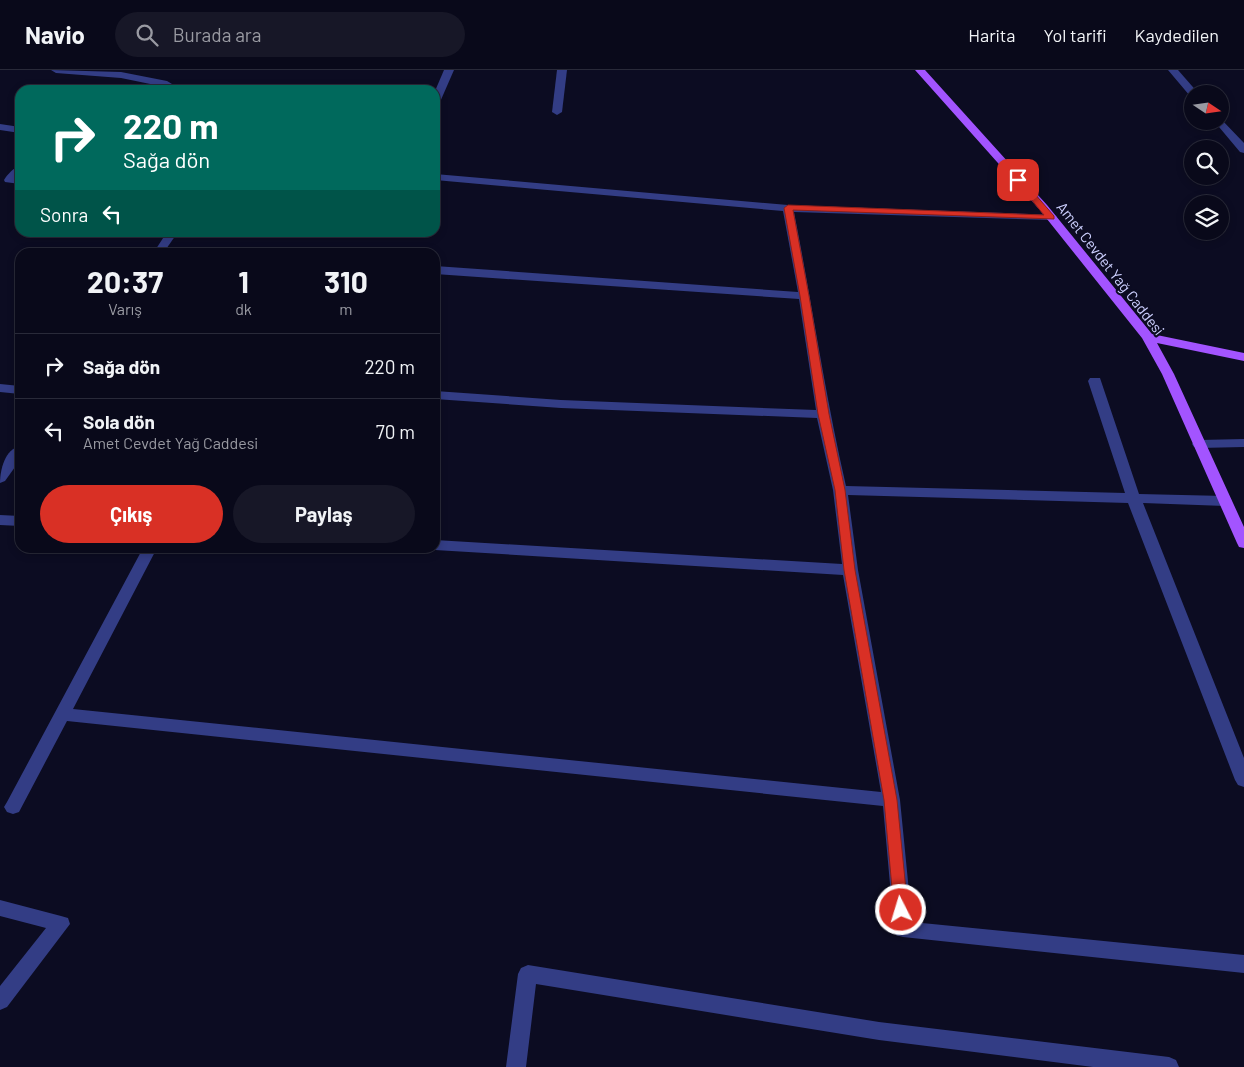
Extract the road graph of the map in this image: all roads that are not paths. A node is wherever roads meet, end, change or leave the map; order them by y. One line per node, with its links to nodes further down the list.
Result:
1 (56, 70): 6 (street)
2 (449, 70): 8 (street)
3 (562, 70): 9 (street)
4 (920, 70): 18 (main road, Amet Cevdet Yağ Caddesi)
5 (1173, 70): 7 (street)
6 (166, 85)
7 (1186, 85)
8 (440, 91)
9 (557, 112)
10 (0, 128): 11 (street)
11 (15, 130)
12 (1227, 130): 13 (street)
13 (1244, 150)
14 (15, 174): 16 (street)
15 (440, 177): 17 (street)
16 (15, 181)
17 (788, 208): 18 (street); 22 (street)
18 (1051, 218): 23 (main road, Amet Cevdet Yağ Caddesi)
19 (170, 237): 20 (street)
20 (162, 248)
21 (440, 270): 22 (street)
22 (805, 296): 29 (street)
23 (1148, 337): 24 (main road); 31 (main road, Amet Cevdet Yağ Caddesi)
24 (1244, 358)
25 (1095, 381): 35 (street)
26 (0, 388): 27 (street)
27 (15, 390)
28 (440, 395): 29 (street)
29 (824, 414): 34 (street)
30 (1244, 443): 31 (street)
31 (1200, 444): 36 (main road, Amet Cevdet Yağ Caddesi)
32 (15, 457): 33 (street)
33 (0, 478)
34 (840, 490): 35 (street); 42 (street)
35 (1134, 499): 36 (street); 44 (street)
36 (1225, 502): 39 (main road, Amet Cevdet Yağ Caddesi)
37 (0, 520): 38 (street)
38 (15, 521)
39 (1242, 535)
40 (440, 546): 42 (street)
41 (147, 553): 43 (street)
42 (850, 570): 45 (street)
43 (62, 714): 45 (street); 46 (street)
44 (1244, 780)
45 (891, 800): 48 (street)
46 (13, 807)
47 (0, 908): 49 (street)
48 (1244, 964)
49 (0, 1001)
50 (516, 1067): 51 (street)
51 (1170, 1067)

